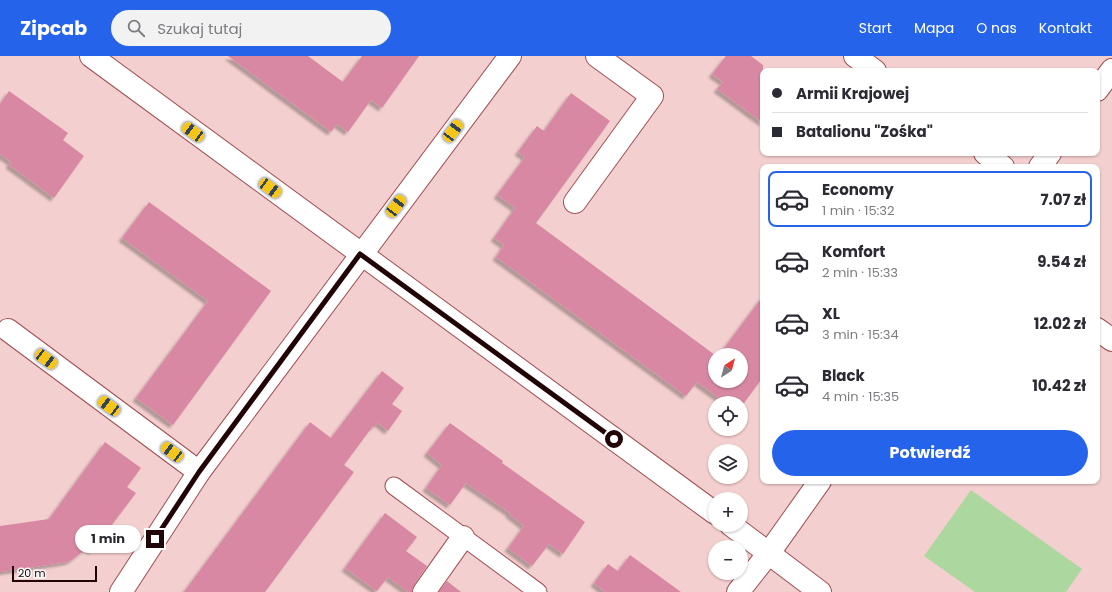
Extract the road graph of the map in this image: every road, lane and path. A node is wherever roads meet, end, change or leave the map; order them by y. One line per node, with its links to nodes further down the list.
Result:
1 (91, 56): 11 (street)
2 (510, 56): 11 (street)
3 (855, 56): 5 (street)
4 (605, 58): 10 (street)
5 (871, 68)
6 (1112, 70): 7 (street)
7 (1100, 86)
8 (989, 156): 9 (street)
9 (999, 164)
10 (575, 202)
11 (360, 254): 15 (street); 18 (street)
12 (8, 330): 15 (street)
13 (1100, 331): 14 (street)
14 (1112, 340)
15 (199, 472): 22 (street)
16 (818, 484): 21 (street)
17 (394, 486): 20 (lane)
18 (708, 508)
19 (740, 532): 21 (street)
20 (464, 537): 23 (street); 24 (lane)
21 (769, 553): 25 (street); 26 (street)
22 (121, 592)
23 (424, 592)
24 (538, 592)
25 (738, 592)
26 (820, 592)

